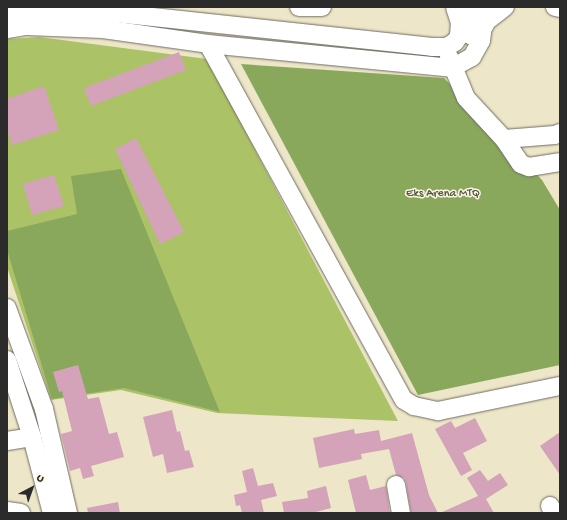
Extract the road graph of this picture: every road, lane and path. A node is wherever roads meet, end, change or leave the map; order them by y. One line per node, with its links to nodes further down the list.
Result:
1 (299, 7): 2 (street)
2 (322, 7)
3 (505, 7): 7 (street)
4 (555, 7): 5 (street)
5 (560, 8)
6 (458, 14): 7 (highway); 12 (street)
7 (481, 16): 13 (street)
8 (7, 17): 9 (street)
9 (104, 20): 10 (street); 11 (street); 12 (street)
10 (7, 29)
11 (208, 44): 13 (street); 19 (street)
12 (446, 47): 13 (street)
13 (452, 68): 15 (street)
14 (560, 132): 15 (street)
15 (504, 139): 16 (street)
16 (560, 162)
17 (7, 308): 23 (street)
18 (7, 360): 20 (street)
19 (560, 386)
20 (32, 437): 21 (street); 23 (street)
21 (7, 441)
22 (396, 486): 27 (street)
23 (55, 502): 26 (street)
24 (7, 511): 25 (street)
25 (21, 513)
26 (68, 513)
27 (401, 513)

